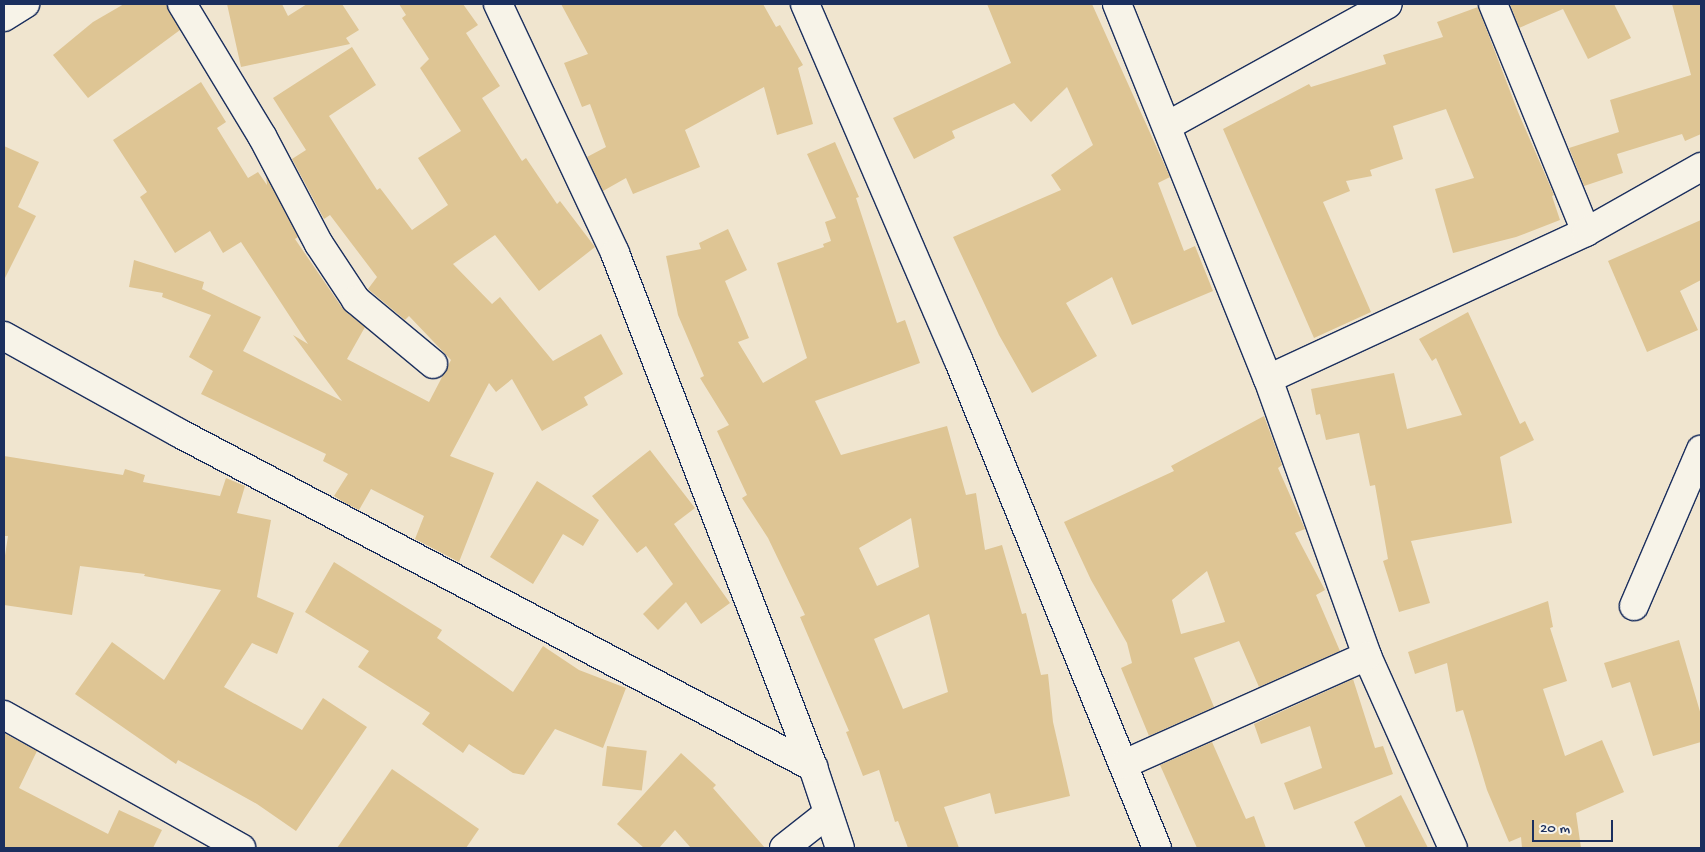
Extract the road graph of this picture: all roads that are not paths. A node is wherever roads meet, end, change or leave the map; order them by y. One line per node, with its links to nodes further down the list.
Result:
1 (25, 4): 8 (street)
2 (182, 4): 13 (street)
3 (498, 4): 20 (street)
4 (805, 4): 19 (street)
5 (1117, 4): 9 (street)
6 (1388, 4): 9 (street)
7 (1493, 4): 11 (street)
8 (4, 17)
9 (1167, 126): 14 (street)
10 (1701, 167): 11 (street)
11 (1586, 232): 14 (street)
12 (4, 336): 20 (street)
13 (433, 364)
14 (1268, 379): 17 (street)
15 (1701, 450): 16 (street)
16 (1634, 606)
17 (1367, 656): 19 (street); 26 (street)
18 (4, 715): 22 (street)
19 (1124, 764): 25 (street)
20 (812, 767): 21 (street)
21 (827, 814): 23 (street); 24 (street)
22 (241, 848)
23 (784, 848)
24 (840, 848)
25 (1157, 848)
26 (1453, 848)

